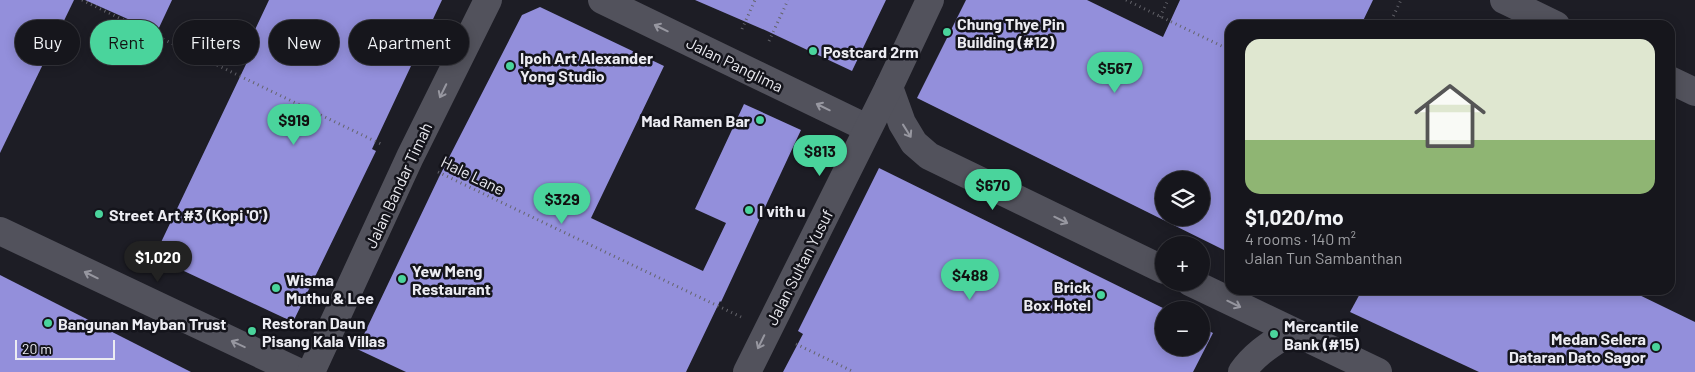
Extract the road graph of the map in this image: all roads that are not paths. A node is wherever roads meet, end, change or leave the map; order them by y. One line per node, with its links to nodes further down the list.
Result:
1 (488, 0): 15 (street, Jalan Bandar Timah, one-way to 15)
2 (602, 0): 9 (street, Jalan Panglima, one-way to 2)
3 (930, 0): 7 (street, Jalan Sultan Yusuf)
4 (1504, 0): 5 (street)
5 (1546, 20)
6 (1675, 82): 8 (street)
7 (889, 86): 9 (street, Jalan Sultan Yusuf); 11 (street, one-way to 11)
8 (1695, 92)
9 (867, 128): 16 (street, Jalan Sultan Yusuf, one-way to 16)
10 (0, 231): 14 (street, one-way to 10)
11 (1155, 266)
12 (1209, 291): 13 (street, one-way to 13)
13 (1291, 331): 17 (street); 18 (street)
14 (298, 372)
15 (311, 372)
16 (747, 372)
17 (1242, 372)
18 (1378, 372)

